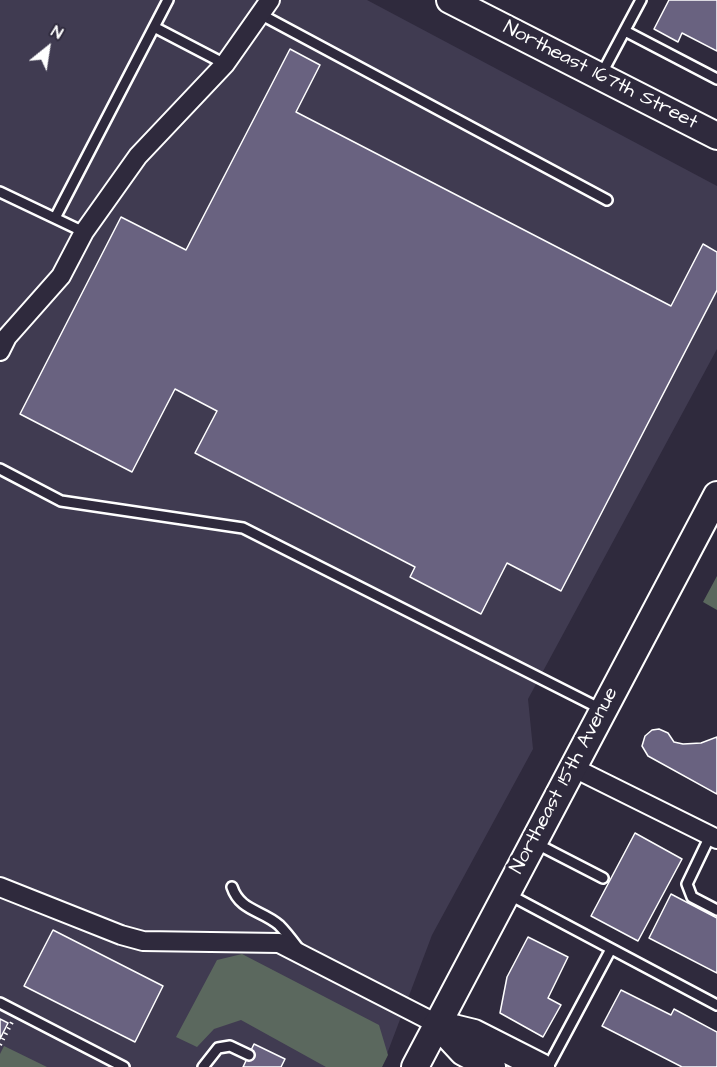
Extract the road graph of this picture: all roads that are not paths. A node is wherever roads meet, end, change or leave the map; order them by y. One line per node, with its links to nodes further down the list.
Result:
1 (168, 0): 5 (lane)
2 (450, 0): 8 (street, Northeast 167th Street)
3 (641, 0): 6 (lane)
4 (265, 7): 7 (street); 12 (lane)
5 (154, 27): 7 (lane); 13 (lane)
6 (625, 31): 8 (lane); 9 (lane)
7 (225, 64): 14 (street)
8 (601, 75): 10 (street, Northeast 167th Street)
9 (717, 79)
10 (717, 136)
11 (0, 192): 13 (lane)
12 (607, 200)
13 (55, 218): 14 (lane)
14 (84, 232): 15 (street)
15 (0, 351)
16 (0, 469): 18 (lane)
17 (717, 495): 18 (street, Northeast 15th Avenue)
18 (602, 709): 19 (street, Northeast 15th Avenue)
19 (572, 767): 20 (street); 21 (street, Northeast 15th Avenue)
20 (714, 838): 26 (lane)
21 (533, 842): 22 (lane); 25 (street, Northeast 15th Avenue)
22 (603, 878)
23 (0, 887): 28 (street)
24 (232, 887): 28 (lane)
25 (506, 893): 27 (lane); 31 (street, Northeast 15th Avenue)
26 (717, 910)
27 (611, 949): 30 (lane); 38 (lane)
28 (305, 956): 31 (street)
29 (0, 1003): 33 (lane)
30 (717, 1005)
31 (437, 1024): 35 (street, Northeast 15th Avenue); 36 (street); 37 (street)
32 (249, 1055): 34 (lane)
33 (124, 1067)
34 (203, 1067)
35 (415, 1067)
36 (492, 1067)
37 (541, 1067)
38 (548, 1067)

